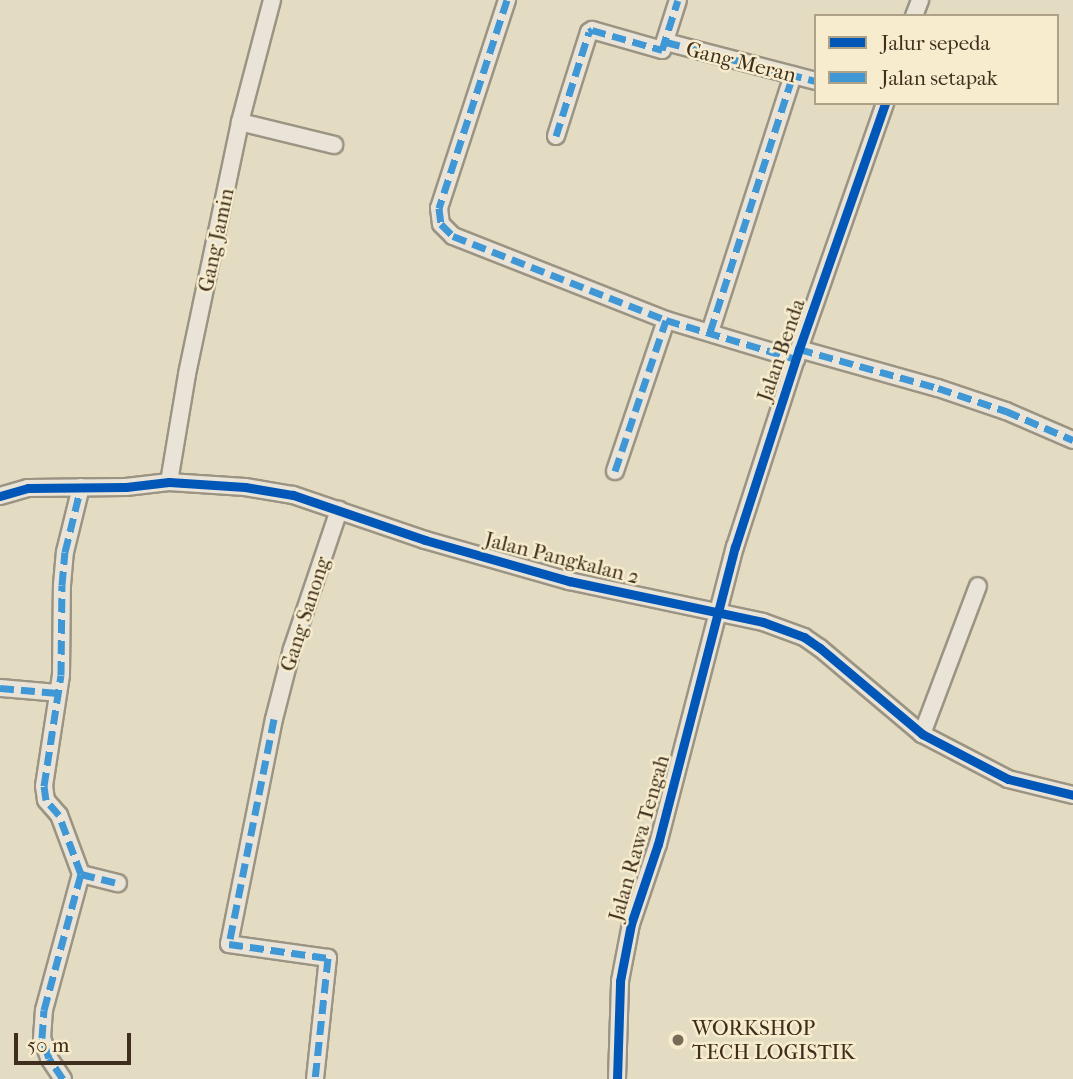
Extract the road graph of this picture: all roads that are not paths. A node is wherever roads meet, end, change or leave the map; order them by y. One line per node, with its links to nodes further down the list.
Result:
1 (272, 0): 8 (street, Gang Jamin)
2 (507, 0): 11 (street)
3 (678, 0): 4 (street)
4 (666, 42): 5 (street, Gang Meran); 9 (street, Gang Meran)
5 (793, 75): 6 (street, Gang Meran); 12 (street)
6 (814, 80)
7 (884, 105): 13 (street, Jalan Benda)
8 (240, 122): 10 (street); 16 (street, Gang Jamin)
9 (556, 136)
10 (334, 145)
11 (666, 320): 12 (street); 15 (street)
12 (710, 332): 13 (street)
13 (797, 354): 14 (street); 21 (street, Jalan Benda)
14 (1073, 440)
15 (615, 471)
16 (169, 482): 17 (street, Jalan Pangkalan 2); 19 (street, Jalan Pangkalan 2)
17 (81, 487): 18 (street, Jalan Pangkalan 2); 23 (street)
18 (0, 496)
19 (339, 510): 21 (street, Jalan Pangkalan 2); 29 (street, Gang Sanong)
20 (978, 586): 24 (street)
21 (717, 611): 24 (street, Jalan Pangkalan 2); 30 (street, Jalan Rawa Tengah)
22 (0, 688): 23 (street)
23 (58, 693): 26 (street)
24 (922, 734): 25 (street, Jalan Pangkalan 2)
25 (1073, 796)
26 (81, 874): 27 (street); 28 (street)
27 (118, 883)
28 (63, 1079)
29 (315, 1079)
30 (617, 1079)

